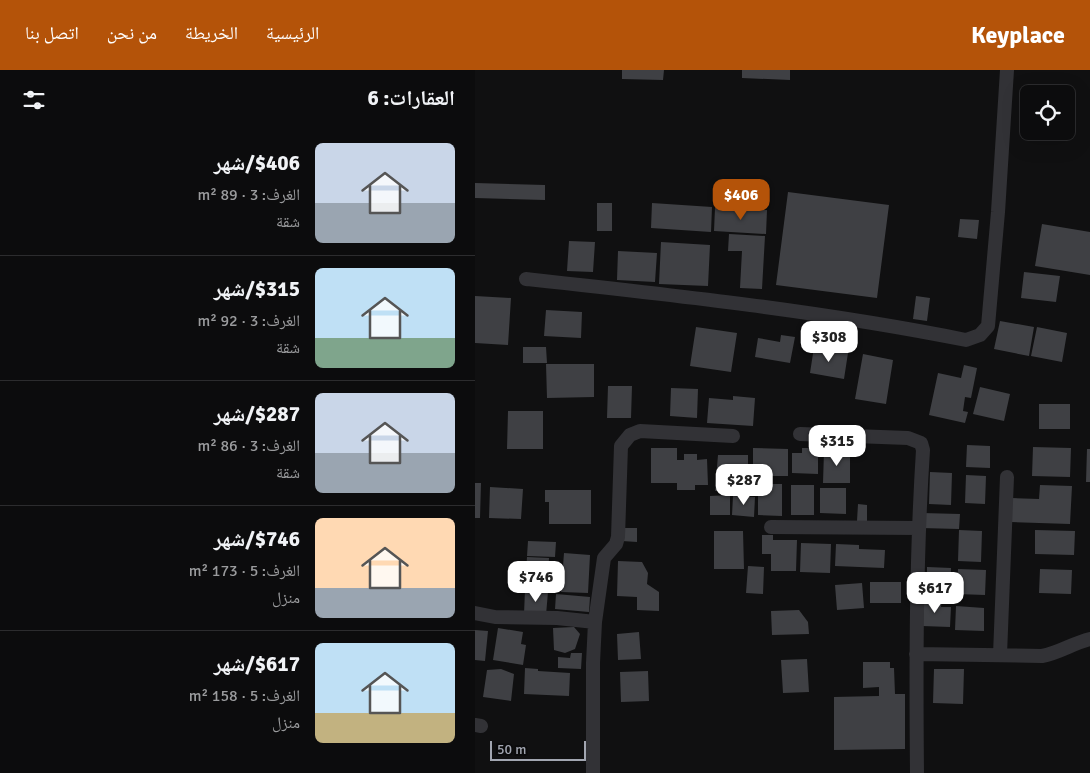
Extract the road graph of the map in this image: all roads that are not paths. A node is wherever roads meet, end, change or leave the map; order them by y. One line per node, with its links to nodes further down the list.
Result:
1 (1007, 70): 2 (street)
2 (526, 278)
3 (800, 434): 7 (street)
4 (733, 436): 9 (street)
5 (1007, 478): 12 (street)
6 (771, 527): 7 (street)
7 (918, 528): 11 (street)
8 (475, 614): 9 (street)
9 (595, 622): 13 (street)
10 (1090, 639): 12 (street)
11 (916, 654): 12 (street); 14 (street)
12 (1000, 655)
13 (593, 773)
14 (917, 773)

